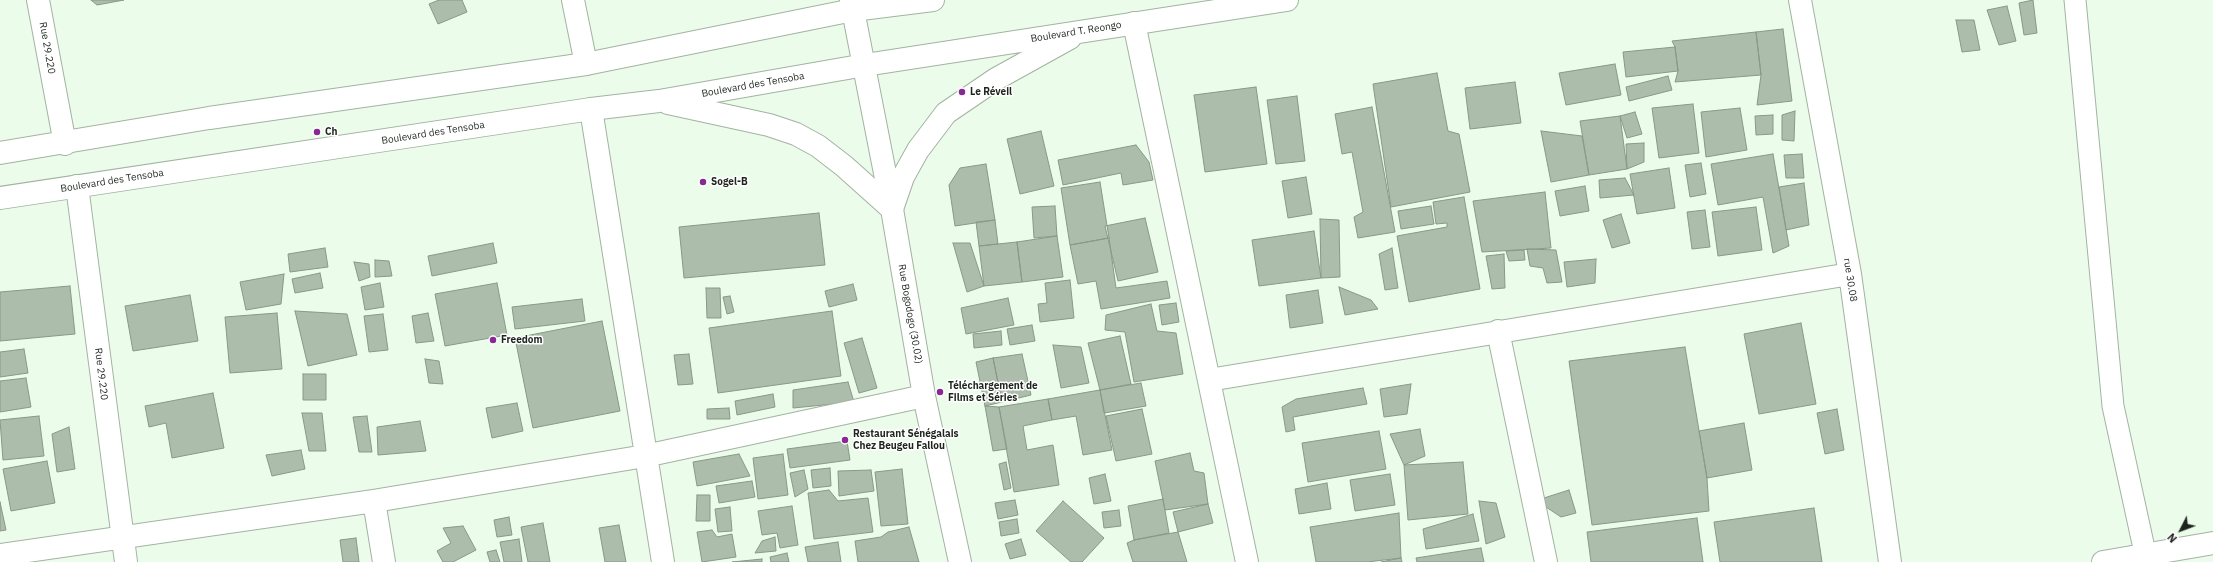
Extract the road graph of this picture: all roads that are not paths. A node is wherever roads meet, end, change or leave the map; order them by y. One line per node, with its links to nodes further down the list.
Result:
1 (38, 0): 14 (street, Rue 29.220)
2 (573, 0): 10 (street)
3 (933, 0): 7 (street)
4 (1287, 0): 8 (street, Boulevard T. Reongo)
5 (1800, 0): 19 (street, rue 30.08)
6 (2075, 0): 28 (street)
7 (852, 5): 10 (street); 11 (street, Rue Bogodogo (30.02))
8 (1134, 23): 9 (street, Boulevard T. Reongo); 21 (street)
9 (1082, 31): 11 (street, Boulevard T. Reongo); 18 (street)
10 (586, 64): 14 (street)
11 (864, 65): 12 (street, Boulevard des Tensoba); 18 (street, Rue Bogodogo (30.02))
12 (660, 102): 13 (street, Boulevard des Tensoba); 18 (street)
13 (591, 109): 16 (street, Boulevard des Tensoba); 23 (street)
14 (65, 144): 15 (street)
15 (0, 153)
16 (77, 186): 17 (street, Boulevard des Tensoba); 25 (street, Rue 29.220)
17 (0, 198)
18 (892, 209): 22 (street, Rue Bogodogo (30.02))
19 (1850, 274): 20 (street); 35 (street, rue 30.08)
20 (1498, 331): 21 (street); 34 (street)
21 (1209, 380): 33 (street)
22 (924, 396): 23 (street); 32 (street, Rue Bogodogo (30.02))
23 (645, 456): 24 (street); 31 (street)
24 (374, 501): 25 (street); 30 (street)
25 (122, 538): 27 (street); 29 (street, Rue 29.220)
26 (2213, 543): 28 (street)
27 (0, 555)
28 (2146, 558): 36 (street)
29 (126, 562)
30 (384, 562)
31 (663, 562)
32 (960, 562)
33 (1247, 562)
34 (1546, 562)
35 (1890, 562)
36 (2103, 562)

